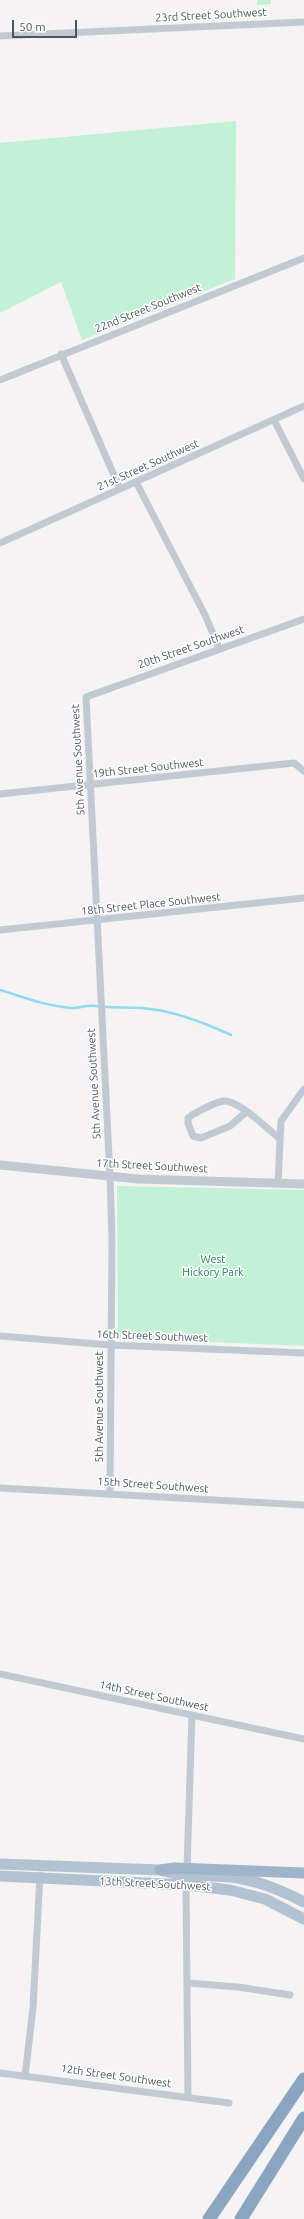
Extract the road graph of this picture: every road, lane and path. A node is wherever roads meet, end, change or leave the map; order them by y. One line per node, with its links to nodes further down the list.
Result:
1 (304, 22): 2 (street, 23rd Street Southwest)
2 (0, 36)
3 (304, 258): 4 (street, 22nd Street Southwest)
4 (61, 354): 5 (street, 22nd Street Southwest); 10 (street)
5 (0, 380)
6 (304, 406): 7 (street, 21st Street Southwest)
7 (274, 420): 8 (street); 9 (street, 21st Street Southwest)
8 (304, 478)
9 (136, 482): 10 (street, 21st Street Southwest); 13 (street)
10 (120, 489): 11 (street, 21st Street Southwest)
11 (0, 543)
12 (304, 619): 13 (street, 20th Street Southwest)
13 (219, 648): 14 (street, 20th Street Southwest)
14 (86, 697): 16 (street, 5th Avenue Southwest)
15 (304, 771): 16 (street, 19th Street Southwest)
16 (90, 785): 17 (street, 19th Street Southwest); 19 (street, 5th Avenue Southwest)
17 (0, 794)
18 (304, 898): 19 (street, 18th Street Place Southwest)
19 (96, 920): 20 (street, 18th Street Place Southwest); 25 (street, 5th Avenue Southwest)
20 (0, 930)
21 (304, 1089): 23 (street)
22 (246, 1112): 22 (street); 23 (street)
23 (279, 1138): 26 (street)
24 (0, 1165): 25 (street, 17th Street Southwest)
25 (110, 1176): 26 (street, 17th Street Southwest); 29 (street, 5th Avenue Southwest)
26 (278, 1183): 27 (street, 17th Street Southwest)
27 (304, 1184)
28 (0, 1336): 29 (street, 16th Street Southwest)
29 (110, 1345): 30 (street, 16th Street Southwest); 32 (street, 5th Avenue Southwest)
30 (304, 1353)
31 (0, 1488): 32 (street, 15th Street Southwest)
32 (110, 1494): 33 (street, 15th Street Southwest)
33 (304, 1505)
34 (0, 1674): 35 (street, 14th Street Southwest)
35 (192, 1715): 36 (street, 14th Street Southwest); 39 (street)
36 (304, 1739)
37 (0, 1864): 38 (main road, 13th Street Southwest)
38 (41, 1865): 40 (main road, 13th Street Southwest); 43 (street)
39 (187, 1868): 40 (highway); 41 (highway)
40 (160, 1870): 45 (main road, 13th Street Southwest)
41 (304, 1873)
42 (0, 1876): 43 (main road, 13th Street Southwest)
43 (40, 1878): 44 (main road, 13th Street Southwest); 50 (street)
44 (186, 1885): 46 (main road, 13th Street Southwest); 47 (street)
45 (304, 1902)
46 (304, 1919)
47 (188, 1983): 48 (street); 52 (street)
48 (290, 1995)
49 (0, 2073): 50 (street, 12th Street Southwest)
50 (25, 2076): 52 (street, 12th Street Southwest)
51 (304, 2079): 55 (highway)
52 (188, 2097): 53 (street, 12th Street Southwest)
53 (229, 2103)
54 (304, 2118): 56 (highway)
55 (209, 2219)
56 (241, 2219)

